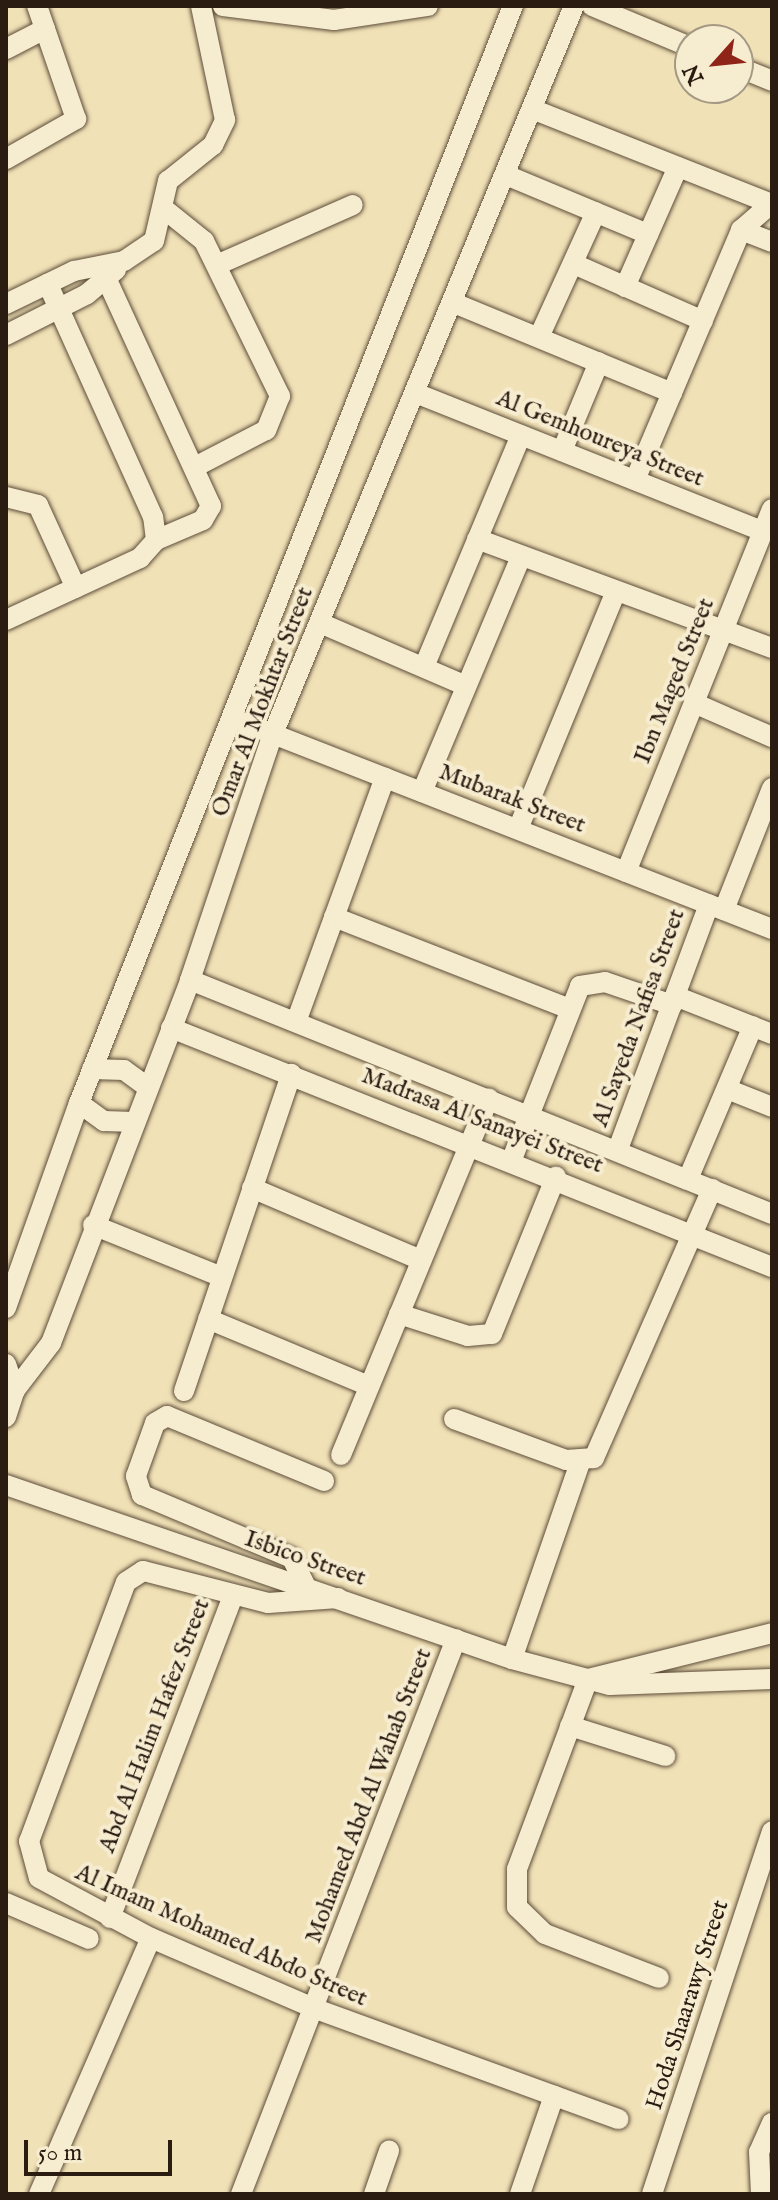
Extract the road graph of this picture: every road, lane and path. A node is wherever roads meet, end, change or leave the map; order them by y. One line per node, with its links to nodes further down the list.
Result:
1 (37, 6): 8 (street)
2 (201, 6): 17 (street)
3 (223, 6): 4 (street)
4 (428, 6)
5 (513, 6): 56 (street, Omar Al Mokhtar Street)
6 (574, 6): 11 (street, Omar Al Mokhtar Street)
7 (592, 6): 9 (street)
8 (45, 29): 10 (street); 12 (street)
9 (674, 40)
10 (6, 49)
11 (532, 109): 13 (street); 14 (street, Omar Al Mokhtar Street)
12 (6, 159)
13 (678, 167): 15 (street); 20 (street)
14 (506, 175): 18 (street); 28 (street, Omar Al Mokhtar Street)
15 (772, 204): 19 (street)
16 (353, 205): 23 (street)
17 (163, 208): 22 (street); 23 (street)
18 (596, 212): 20 (street); 24 (street)
19 (741, 230): 21 (street); 31 (street)
20 (648, 234): 27 (street)
21 (772, 242)
22 (124, 261): 25 (street); 26 (street)
23 (219, 264): 39 (street)
24 (574, 264): 27 (street); 33 (street)
25 (107, 280): 30 (street); 39 (street)
26 (48, 284): 29 (street); 30 (street)
27 (625, 287): 31 (street)
28 (454, 303): 33 (street); 36 (street, Omar Al Mokhtar Street)
29 (6, 304)
30 (59, 308): 32 (street); 45 (street)
31 (703, 321): 35 (street)
32 (6, 335)
33 (539, 337): 34 (street)
34 (599, 362): 35 (street); 38 (street)
35 (672, 393): 40 (street)
36 (418, 394): 37 (street, Al Gemhoureya Street); 50 (street, Omar Al Mokhtar Street)
37 (521, 435): 38 (street, Al Gemhoureya Street); 44 (street)
38 (562, 451): 40 (street, Al Gemhoureya Street)
39 (195, 467): 45 (street)
40 (635, 480): 43 (street, Al Gemhoureya Street)
41 (6, 497): 47 (street)
42 (772, 509): 43 (street, Ibn Maged Street)
43 (763, 531): 51 (street, Ibn Maged Street)
44 (477, 539): 46 (street); 53 (street)
45 (156, 540): 47 (street)
46 (521, 556): 48 (street); 54 (street)
47 (76, 588): 49 (street)
48 (616, 591): 51 (street); 63 (street)
49 (6, 620)
50 (320, 623): 53 (street); 57 (street, Omar Al Mokhtar Street)
51 (724, 630): 52 (street); 55 (street, Ibn Maged Street)
52 (772, 648)
53 (424, 667): 54 (street)
54 (466, 686): 61 (street)
55 (694, 703): 58 (street); 64 (street, Ibn Maged Street)
56 (232, 718): 57 (street, Mubarak Street); 74 (street, Omar Al Mokhtar Street)
57 (273, 734): 59 (street, Mubarak Street); 68 (street, Omar Al Mokhtar Street)
58 (772, 737)
59 (385, 778): 61 (street, Mubarak Street); 66 (street)
60 (772, 788): 62 (street, Al Sayeda Nafisa Street)
61 (422, 792): 63 (street, Mubarak Street)
62 (765, 826): 65 (street, Al Sayeda Nafisa Street)
63 (518, 829): 64 (street, Mubarak Street)
64 (626, 872): 65 (street, Mubarak Street)
65 (716, 907): 67 (street, Mubarak Street); 69 (street, Al Sayeda Nafisa Street)
66 (334, 917): 70 (street); 71 (street)
67 (772, 929)
68 (190, 980): 71 (street, Madrasa Al Sanayei Street); 72 (street, Omar Al Mokhtar Street)
69 (673, 1000): 70 (street); 73 (street); 84 (street, Al Sayeda Nafisa Street)
70 (567, 1008): 81 (street)
71 (296, 1022): 78 (street, Madrasa Al Sanayei Street)
72 (171, 1028): 75 (street, Madrasa Al Sanayei Street); 76 (street, Omar Al Mokhtar Street)
73 (762, 1030): 77 (street)
74 (92, 1069): 76 (street); 79 (street, Omar Al Mokhtar Street)
75 (291, 1074): 83 (street, Madrasa Al Sanayei Street); 88 (street)
76 (147, 1087): 82 (street, Omar Al Mokhtar Street)
77 (727, 1089): 80 (street); 87 (street)
78 (489, 1098): 81 (street, Madrasa Al Sanayei Street); 83 (street)
79 (79, 1103): 82 (street); 96 (street, Omar Al Mokhtar Street)
80 (772, 1107)
81 (528, 1114): 84 (street, Madrasa Al Sanayei Street); 85 (street)
82 (134, 1122): 91 (street, Omar Al Mokhtar Street)
83 (470, 1143): 85 (street, Madrasa Al Sanayei Street); 93 (street)
84 (618, 1149): 87 (street, Madrasa Al Sanayei Street)
85 (512, 1159): 86 (street, Madrasa Al Sanayei Street)
86 (556, 1176): 92 (street, Madrasa Al Sanayei Street); 97 (street)
87 (688, 1179): 89 (street, Madrasa Al Sanayei Street)
88 (252, 1188): 93 (street); 95 (street)
89 (712, 1189): 90 (street, Madrasa Al Sanayei Street); 92 (street)
90 (772, 1214)
91 (93, 1225): 95 (street); 101 (street, Omar Al Mokhtar Street)
92 (693, 1234): 94 (street, Madrasa Al Sanayei Street); 106 (street)
93 (421, 1260): 97 (street)
94 (772, 1267)
95 (222, 1277): 98 (street)
96 (6, 1308)
97 (399, 1314): 100 (street)
98 (208, 1319): 100 (street); 102 (street)
99 (6, 1364): 101 (street)
100 (369, 1386): 105 (street)
101 (15, 1390): 103 (street, Omar Al Mokhtar Street)
102 (184, 1391)
103 (6, 1417)
104 (454, 1419): 106 (street)
105 (341, 1455)
106 (580, 1463): 114 (street)
107 (324, 1481): 109 (street)
108 (6, 1485): 109 (street, Isbico Street)
109 (306, 1587): 111 (street, Isbico Street)
110 (232, 1598): 111 (street, Al Imam Mohamed Abdo Street); 121 (street, Abd Al Halim Hafez Street); 121 (street, Al Imam Mohamed Abdo Street)
111 (338, 1598): 113 (street, Isbico Street)
112 (772, 1633): 115 (street, Isbico Street)
113 (456, 1639): 114 (street, Isbico Street); 125 (street, Mohamed Abd Al Wahab Street)
114 (512, 1659): 115 (street, Isbico Street)
115 (588, 1679): 116 (street, Isbico Street); 117 (street)
116 (772, 1679)
117 (570, 1726): 118 (street); 124 (street)
118 (665, 1756)
119 (772, 1831): 134 (street, Hoda Shaarawy Street)
120 (6, 1903): 123 (street)
121 (110, 1918): 122 (street, Al Imam Mohamed Abdo Street)
122 (151, 1938): 125 (street, Al Imam Mohamed Abdo Street); 130 (street)
123 (89, 1939)
124 (659, 1978)
125 (316, 2009): 126 (street, Al Imam Mohamed Abdo Street); 131 (street, Mohamed Abd Al Wahab Street)
126 (554, 2096): 127 (street, Al Imam Mohamed Abdo Street); 133 (street)
127 (619, 2119)
128 (772, 2123): 135 (street)
129 (389, 2151): 132 (street)
130 (39, 2194)
131 (241, 2194)
132 (374, 2194)
133 (520, 2194)
134 (652, 2194)
135 (761, 2194)

